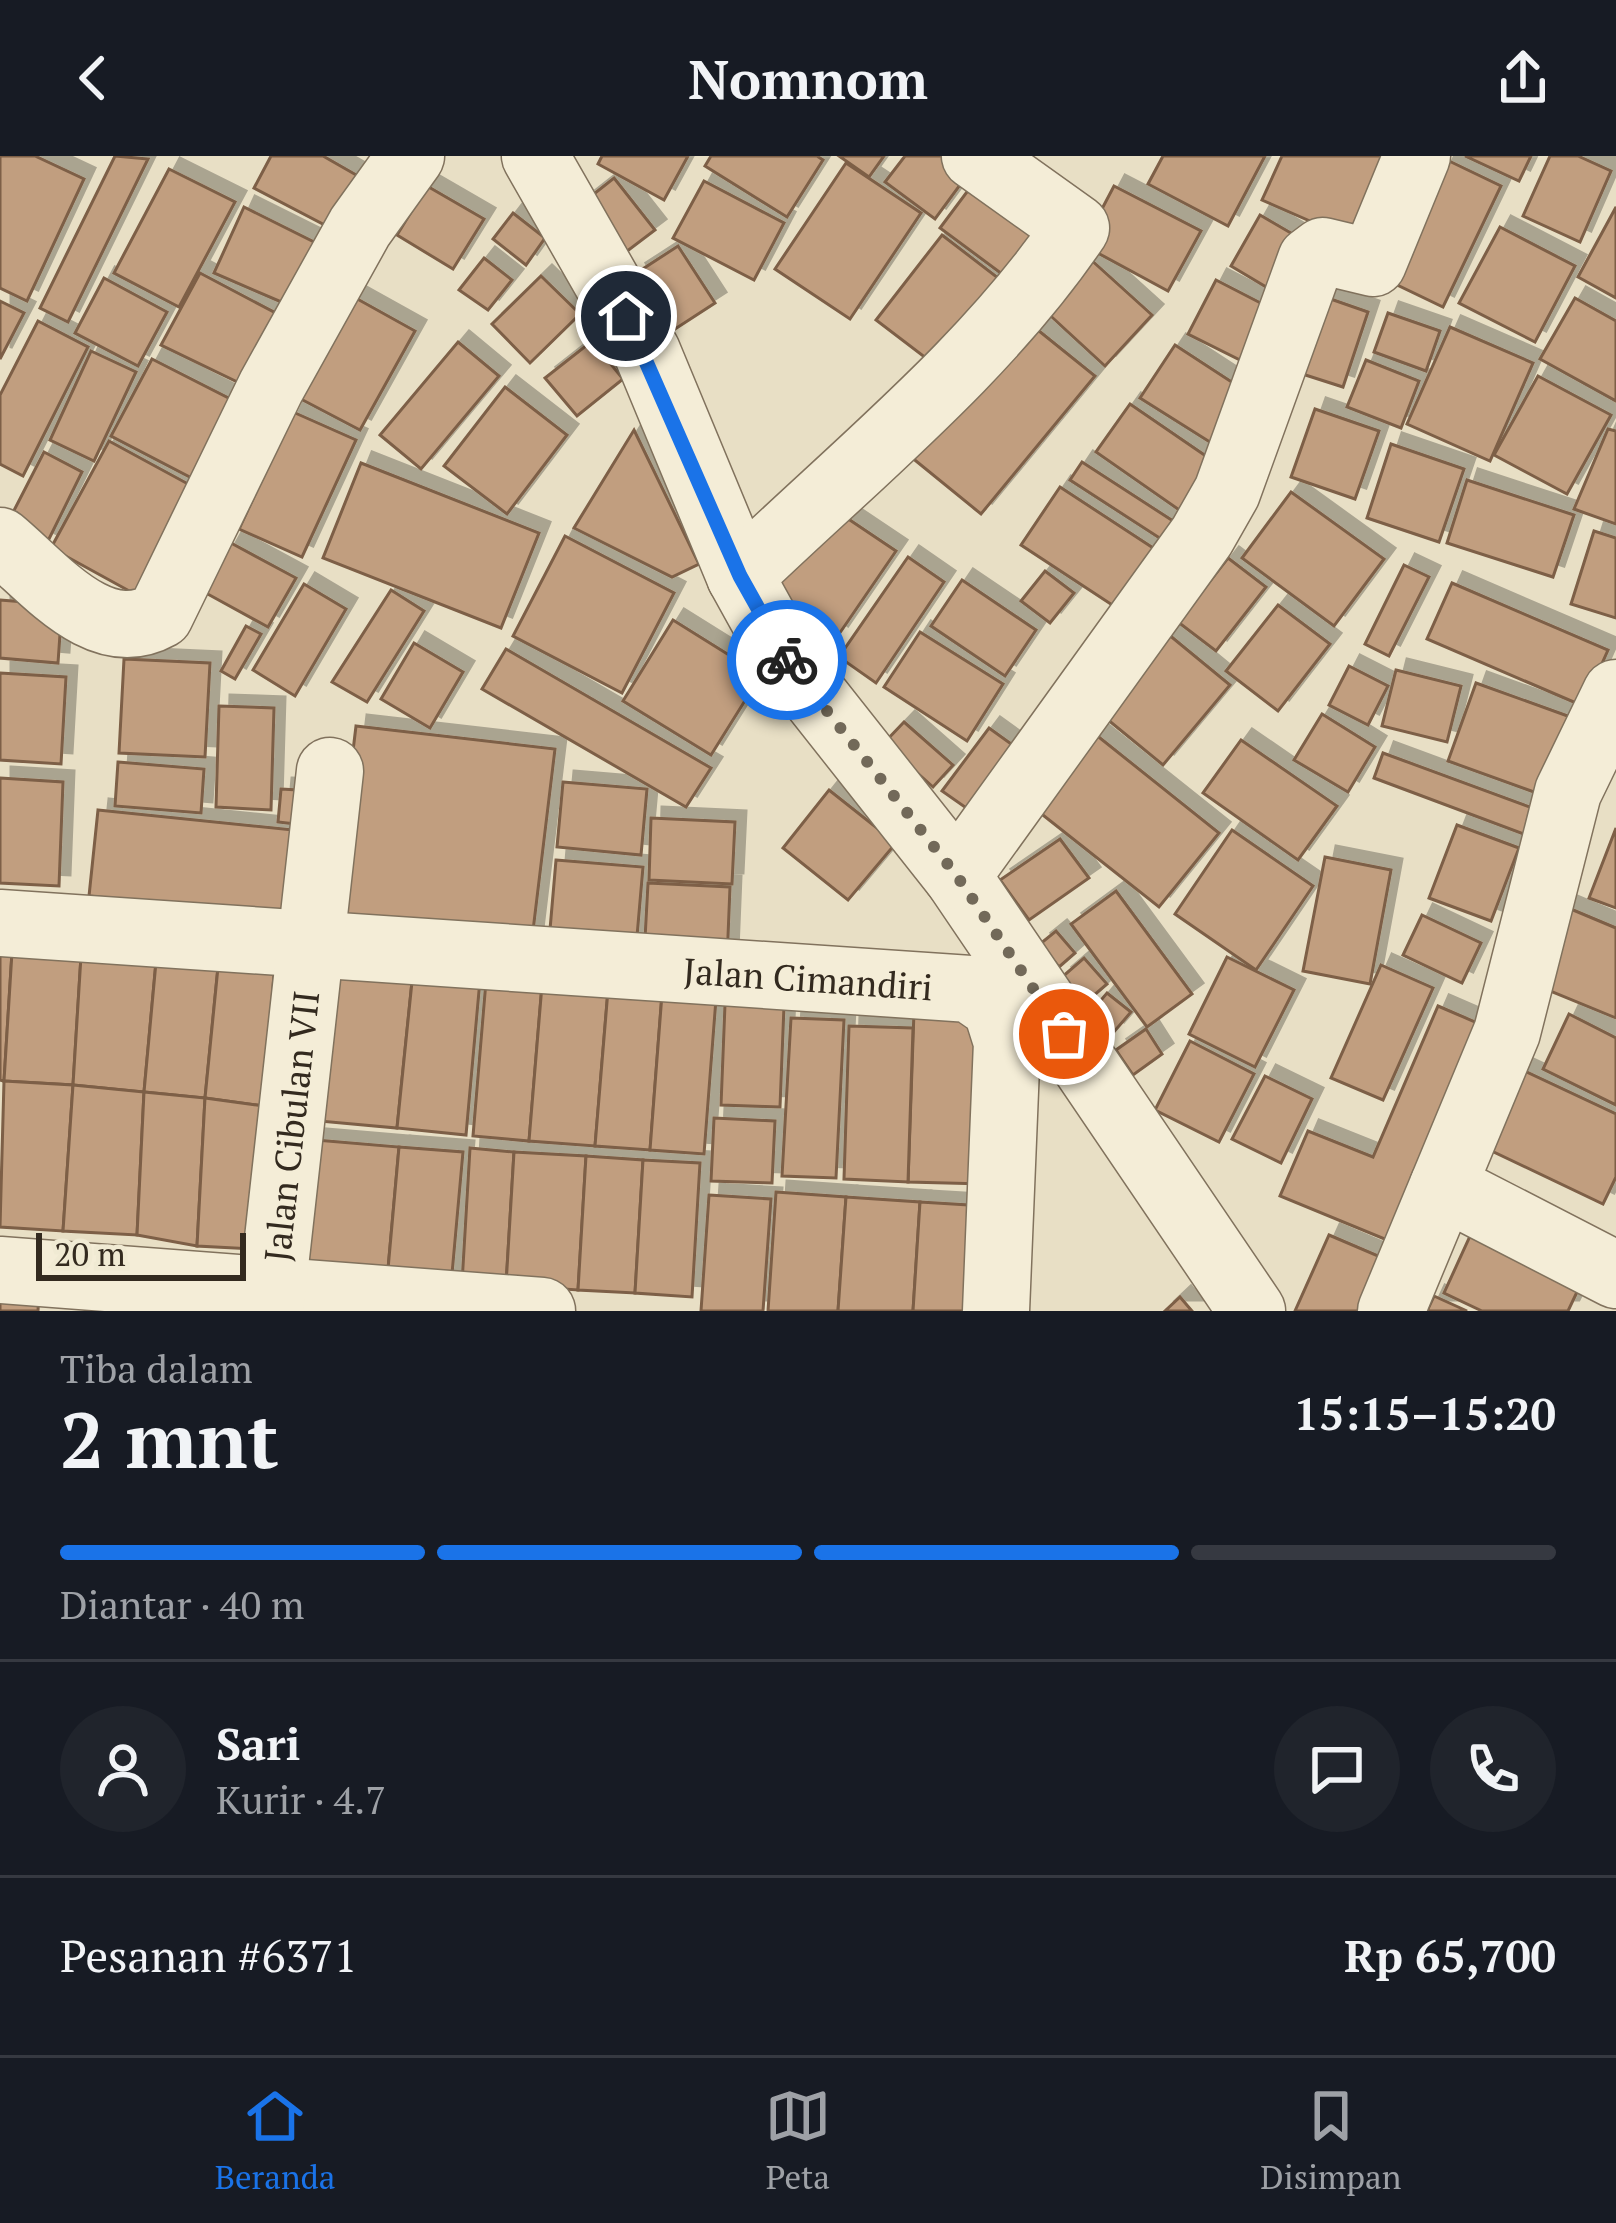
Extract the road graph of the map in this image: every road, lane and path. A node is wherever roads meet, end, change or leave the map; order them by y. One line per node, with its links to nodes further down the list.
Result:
1 (411, 156): 5 (street)
2 (535, 156): 6 (street)
3 (975, 156): 6 (street)
4 (1417, 156): 9 (street)
5 (0, 541)
6 (740, 576): 9 (street)
7 (1616, 693): 12 (street)
8 (330, 771): 11 (street, Jalan Cibulan VII)
9 (957, 876): 18 (street)
10 (0, 923): 11 (street, Jalan Cimandiri)
11 (308, 940): 15 (street, Jalan Cibulan VII); 17 (street, Jalan Cimandiri)
12 (1443, 1186): 14 (street); 19 (street)
13 (0, 1270): 15 (street)
14 (1616, 1275)
15 (271, 1302): 16 (street)
16 (542, 1311)
17 (996, 1311)
18 (1252, 1311)
19 (1391, 1311)

